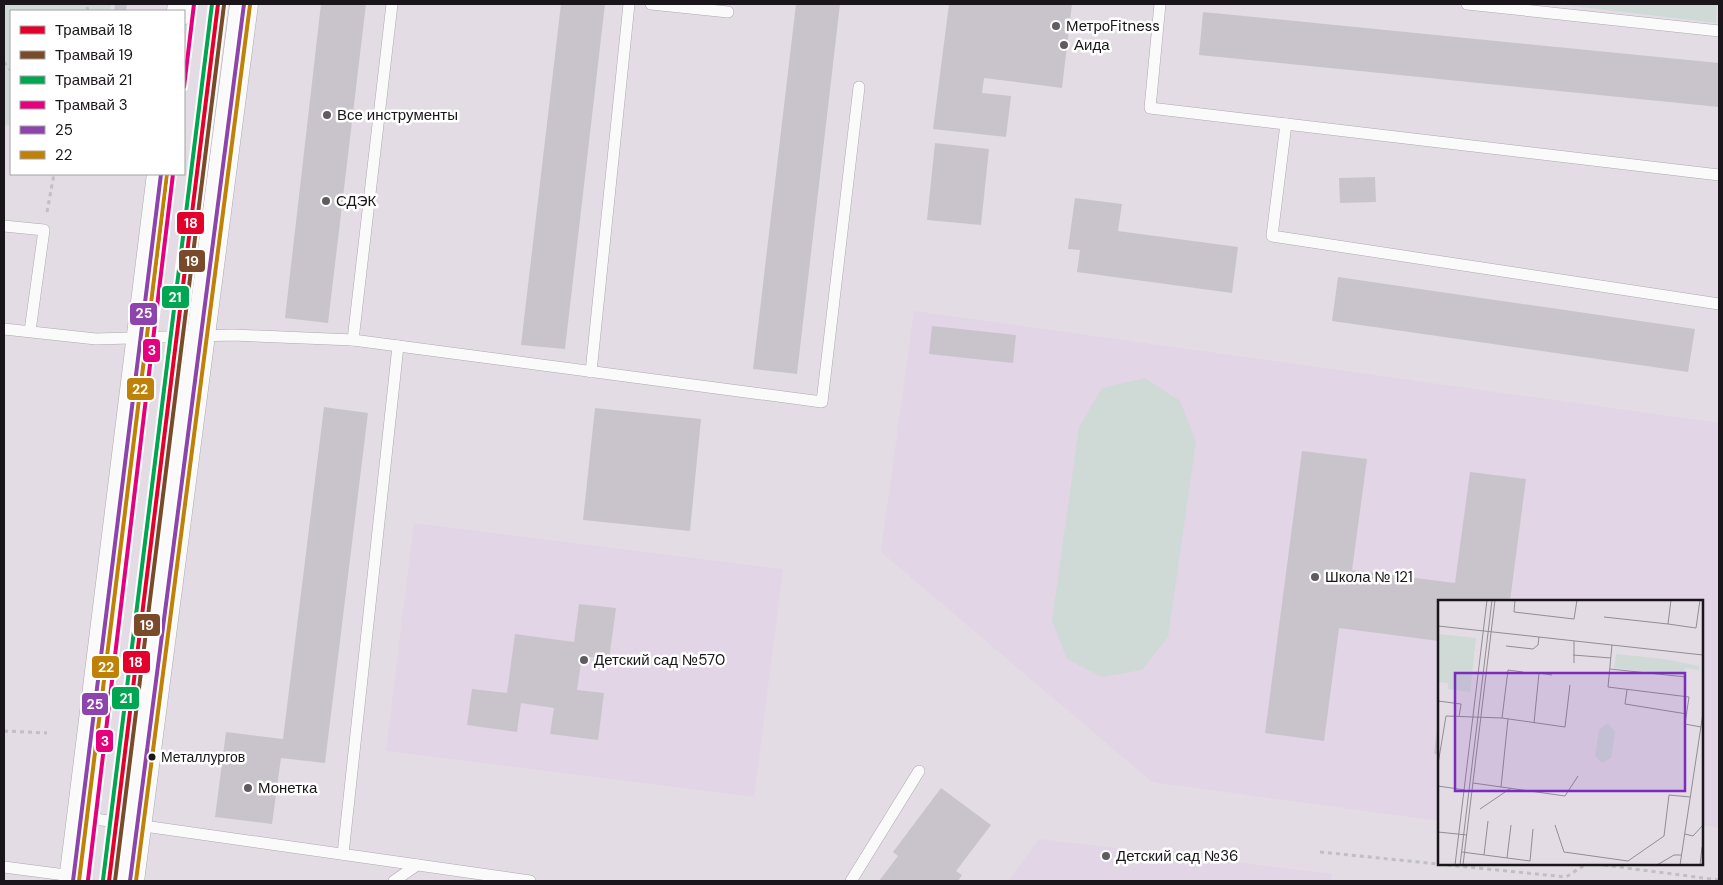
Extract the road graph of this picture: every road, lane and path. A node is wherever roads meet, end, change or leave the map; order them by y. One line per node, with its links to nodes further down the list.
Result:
1 (244, 4): 19 (street)
2 (392, 4): 21 (lane)
3 (629, 4): 23 (lane)
4 (651, 4): 7 (lane)
5 (1160, 4): 10 (lane)
6 (1467, 4): 8 (lane)
7 (728, 12)
8 (1719, 31)
9 (859, 87): 23 (lane)
10 (1286, 124): 13 (lane); 16 (lane)
11 (54, 175): 15 (path)
12 (160, 175): 20 (street)
13 (1719, 175)
14 (4, 226): 15 (lane)
15 (44, 230): 18 (lane)
16 (1719, 304)
17 (4, 329): 18 (lane)
18 (30, 331): 20 (lane)
19 (200, 336): 20 (lane); 21 (lane); 28 (street)
20 (140, 338): 27 (street)
21 (353, 340): 22 (lane)
22 (398, 346): 23 (lane); 30 (lane)
23 (591, 372)
24 (4, 730): 25 (path)
25 (48, 733)
26 (919, 771): 42 (lane)
27 (81, 817): 28 (lane); 37 (street)
28 (137, 824): 30 (lane); 39 (street)
29 (1320, 852): 31 (path)
30 (343, 854): 32 (lane)
31 (1438, 864)
32 (417, 865): 40 (lane); 41 (lane)
33 (1448, 865): 34 (path)
34 (1584, 865)
35 (1604, 865): 38 (path)
36 (4, 867): 37 (lane)
37 (73, 879)
38 (1719, 880)
39 (130, 881)
40 (394, 881)
41 (530, 881)
42 (851, 881)

